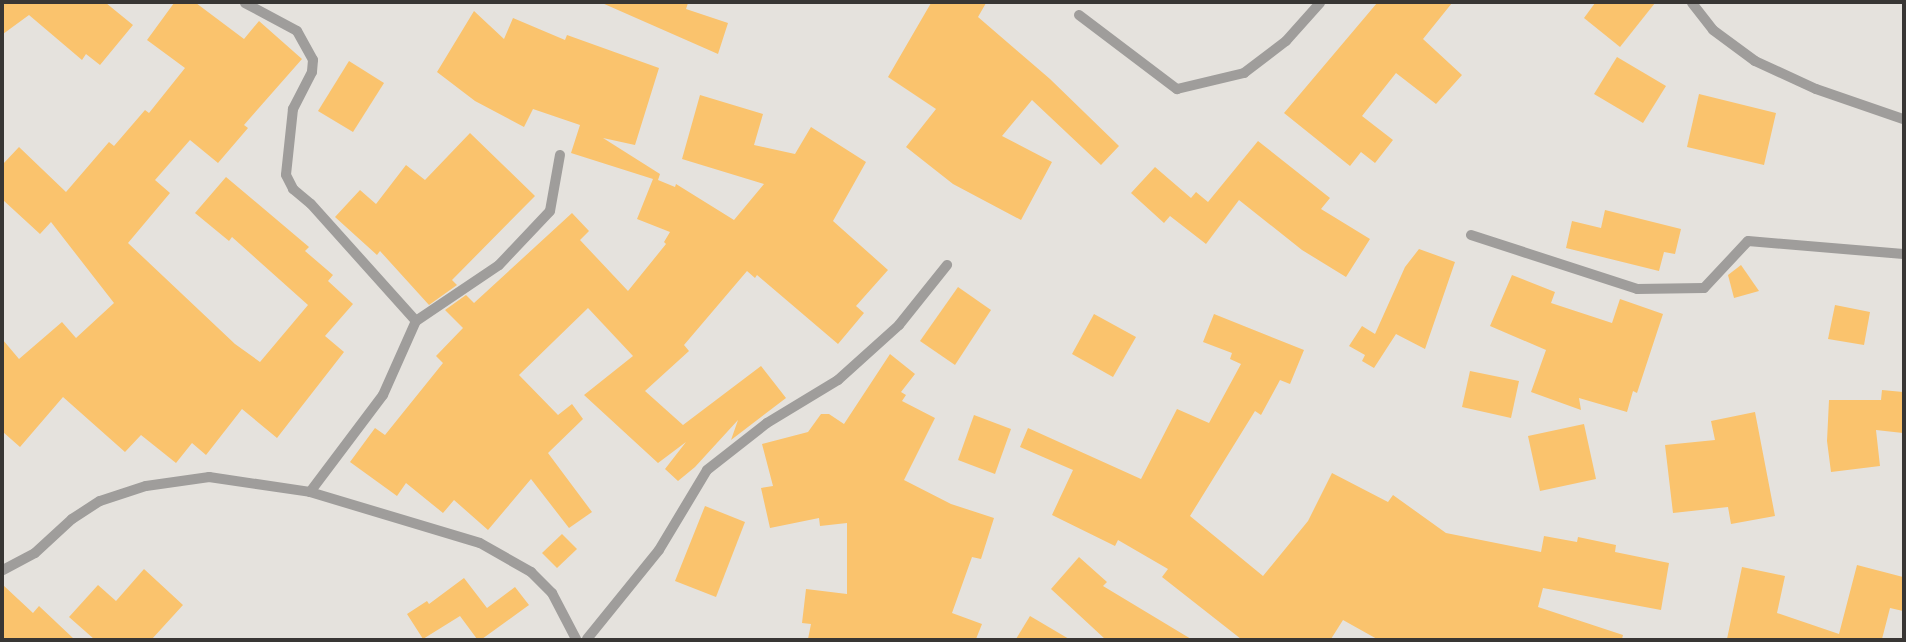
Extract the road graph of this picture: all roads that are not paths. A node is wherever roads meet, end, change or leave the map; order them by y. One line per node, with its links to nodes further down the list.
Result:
1 (245, 3): 10 (street)
2 (1320, 3): 4 (street)
3 (1692, 3): 5 (street)
4 (1080, 15)
5 (1903, 119)
6 (560, 155): 10 (street)
7 (1471, 235): 8 (street)
8 (1903, 254)
9 (947, 265): 14 (street)
10 (416, 322): 11 (street)
11 (310, 492): 12 (street); 13 (street)
12 (3, 570)
13 (576, 639)
14 (587, 639)

